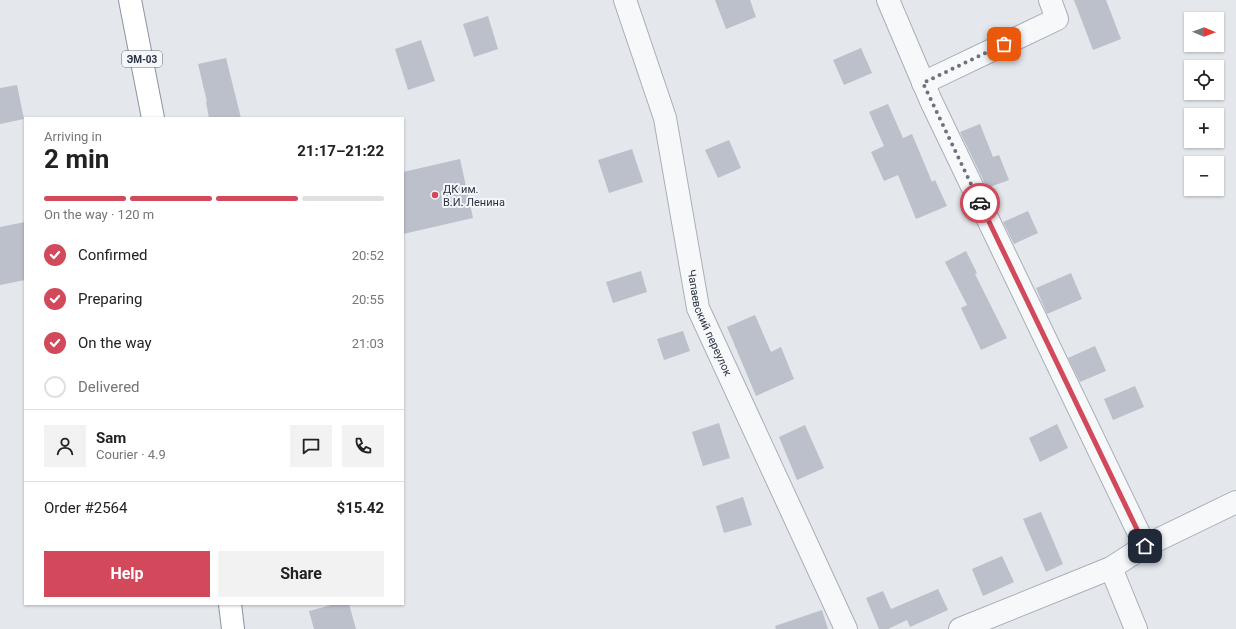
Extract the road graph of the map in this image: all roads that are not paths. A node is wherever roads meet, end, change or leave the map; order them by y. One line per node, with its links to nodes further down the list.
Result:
1 (130, 0): 6 (highway, ЭМ-03)
2 (625, 0): 12 (street, Чапаевский переулок)
3 (888, 0): 5 (street)
4 (1050, 0): 5 (street)
5 (923, 83): 8 (street)
6 (153, 117)
7 (1236, 502): 8 (street)
8 (1145, 546): 9 (street)
9 (1111, 568): 13 (street); 14 (street)
10 (230, 605): 11 (highway)
11 (233, 629)
12 (846, 629)
13 (960, 629)
14 (1136, 629)

